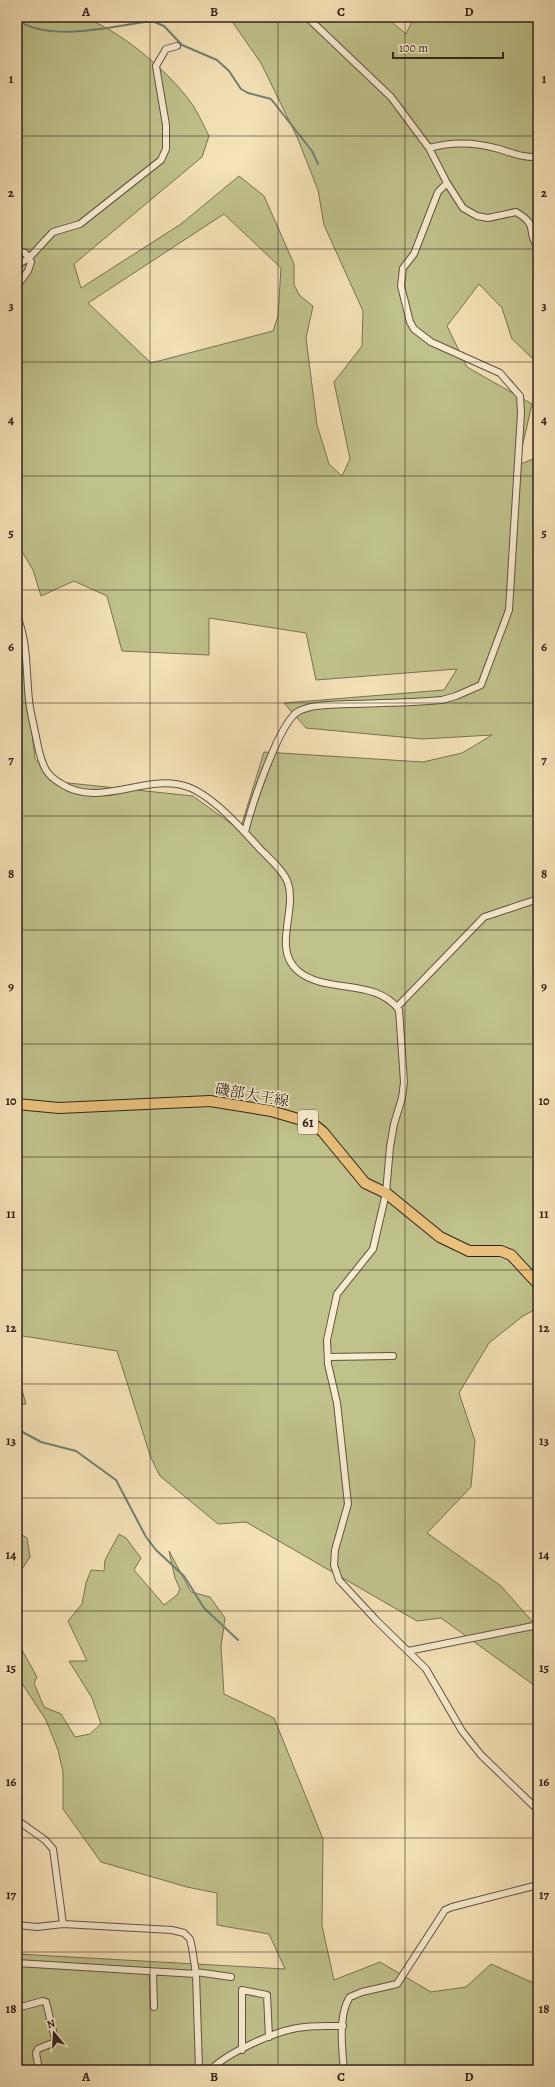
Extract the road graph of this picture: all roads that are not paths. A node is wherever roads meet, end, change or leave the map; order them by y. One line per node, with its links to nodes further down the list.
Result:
1 (307, 17): 3 (street)
2 (177, 46): 8 (street)
3 (429, 148): 4 (street); 5 (street)
4 (538, 156)
5 (447, 183): 6 (street); 12 (street)
6 (538, 247)
7 (17, 250): 8 (street)
8 (29, 258): 9 (street); 10 (street)
9 (17, 265)
10 (17, 286)
11 (17, 616): 12 (street)
12 (245, 832): 14 (street)
13 (538, 899): 14 (street)
14 (397, 1007): 16 (street)
15 (17, 1104): 16 (main road, 磯部大王線 / 61)
16 (386, 1193): 17 (main road, 磯部大王線 / 61); 19 (street)
17 (538, 1284)
18 (393, 1356): 19 (street)
19 (328, 1357): 21 (street)
20 (538, 1625): 21 (street)
21 (408, 1651): 22 (street)
22 (538, 1810)
23 (17, 1820): 26 (street)
24 (538, 1885): 33 (street)
25 (17, 1924): 26 (street)
26 (63, 1924): 29 (street)
27 (17, 1963): 28 (street)
28 (153, 1972): 29 (street); 32 (street)
29 (196, 1973): 30 (street); 37 (street)
30 (230, 1977)
31 (17, 2008): 36 (street)
32 (154, 2008)
33 (343, 2026): 34 (street); 39 (street)
34 (269, 2037): 35 (street); 35 (street)
35 (242, 2050): 38 (street)
36 (39, 2070)
37 (199, 2070)
38 (212, 2070)
39 (344, 2070)

